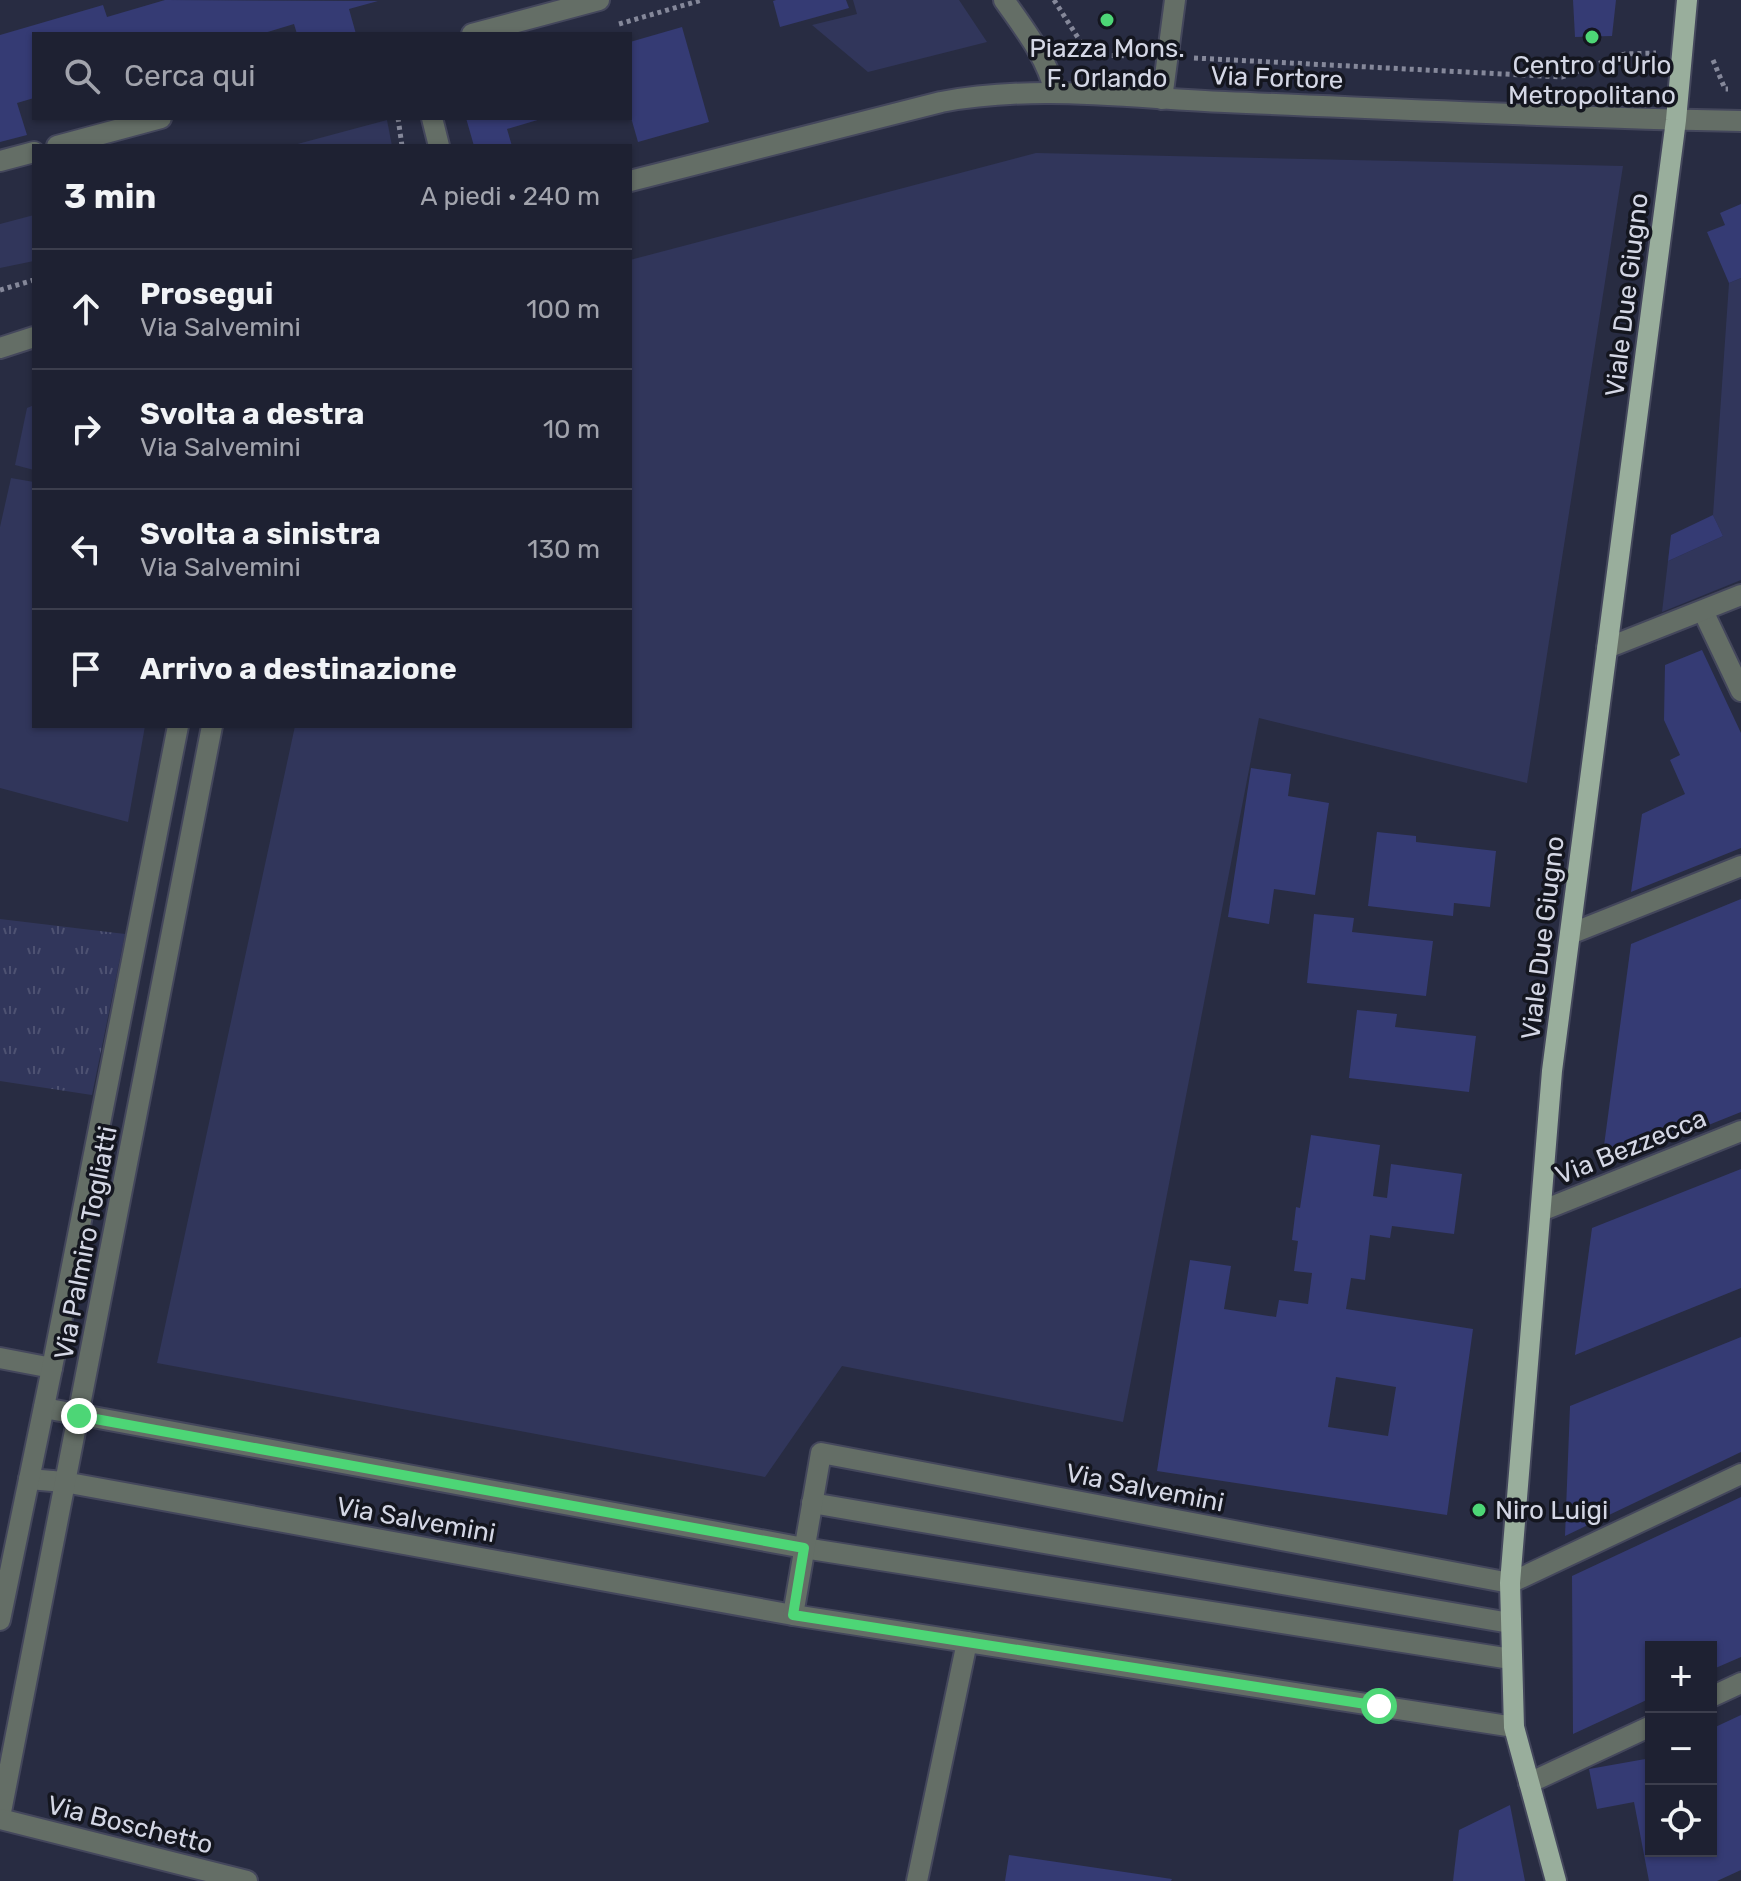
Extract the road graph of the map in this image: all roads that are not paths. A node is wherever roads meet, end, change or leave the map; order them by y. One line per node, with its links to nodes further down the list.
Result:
1 (599, 0): 5 (street)
2 (1004, 0): 6 (street)
3 (1175, 0): 7 (street)
4 (1687, 0): 11 (main road, Viale Due Giugno)
5 (479, 32)
6 (1055, 92): 7 (street, Via Fortore); 16 (street, Via Fortore)
7 (1162, 99): 11 (street, Via Fortore)
8 (1739, 117): 11 (street, Via Fortore)
9 (154, 120): 12 (street)
10 (432, 120): 13 (street)
11 (1676, 120): 21 (main road, Viale Due Giugno)
12 (64, 144)
13 (438, 144)
14 (32, 153): 15 (street)
15 (0, 161)
16 (632, 180)
17 (32, 338): 18 (street)
18 (0, 348)
19 (1741, 595): 20 (street)
20 (1703, 611): 21 (street); 22 (street)
21 (1607, 648): 26 (main road, Viale Due Giugno)
22 (1741, 691)
23 (178, 728): 30 (street, Via Palmiro Togliatti)
24 (212, 728): 32 (street, Via Palmiro Togliatti)
25 (1741, 866): 26 (street)
26 (1570, 934): 28 (main road, Viale Due Giugno)
27 (1741, 1131): 28 (street, Via Bezzecca)
28 (1541, 1211): 38 (main road, Viale Due Giugno)
29 (0, 1358): 30 (street)
30 (52, 1368): 31 (street, Via Palmiro Togliatti)
31 (44, 1408): 32 (street, Via Salvemini); 34 (street, Via Palmiro Togliatti)
32 (79, 1416): 35 (street, Via Palmiro Togliatti); 37 (street, Via Salvemini)
33 (1741, 1474): 38 (street)
34 (29, 1479): 35 (street, Via Salvemini); 40 (street, Via Palmiro Togliatti)
35 (64, 1482): 39 (street, Via Salvemini); 49 (street, Via Palmiro Togliatti)
36 (812, 1503): 37 (street, Via Salvemini); 38 (street, Via Salvemini); 41 (street)
37 (804, 1548): 39 (street, Via Salvemini); 43 (street, Via Salvemini)
38 (1510, 1583): 41 (main road, Viale Due Giugno)
39 (793, 1615): 42 (street, Via Salvemini)
40 (0, 1620)
41 (1510, 1623): 43 (main road, Viale Due Giugno)
42 (967, 1642): 46 (street, Via Salvemini); 51 (street)
43 (1511, 1659): 46 (main road, Viale Due Giugno)
44 (1741, 1683): 45 (street)
45 (1717, 1694)
46 (1514, 1727): 48 (main road, Viale Due Giugno)
47 (1645, 1729): 48 (street)
48 (1529, 1783): 52 (main road, Viale Due Giugno)
49 (0, 1818): 50 (street, Via Boschetto)
50 (247, 1881)
51 (917, 1881)
52 (1556, 1881)

